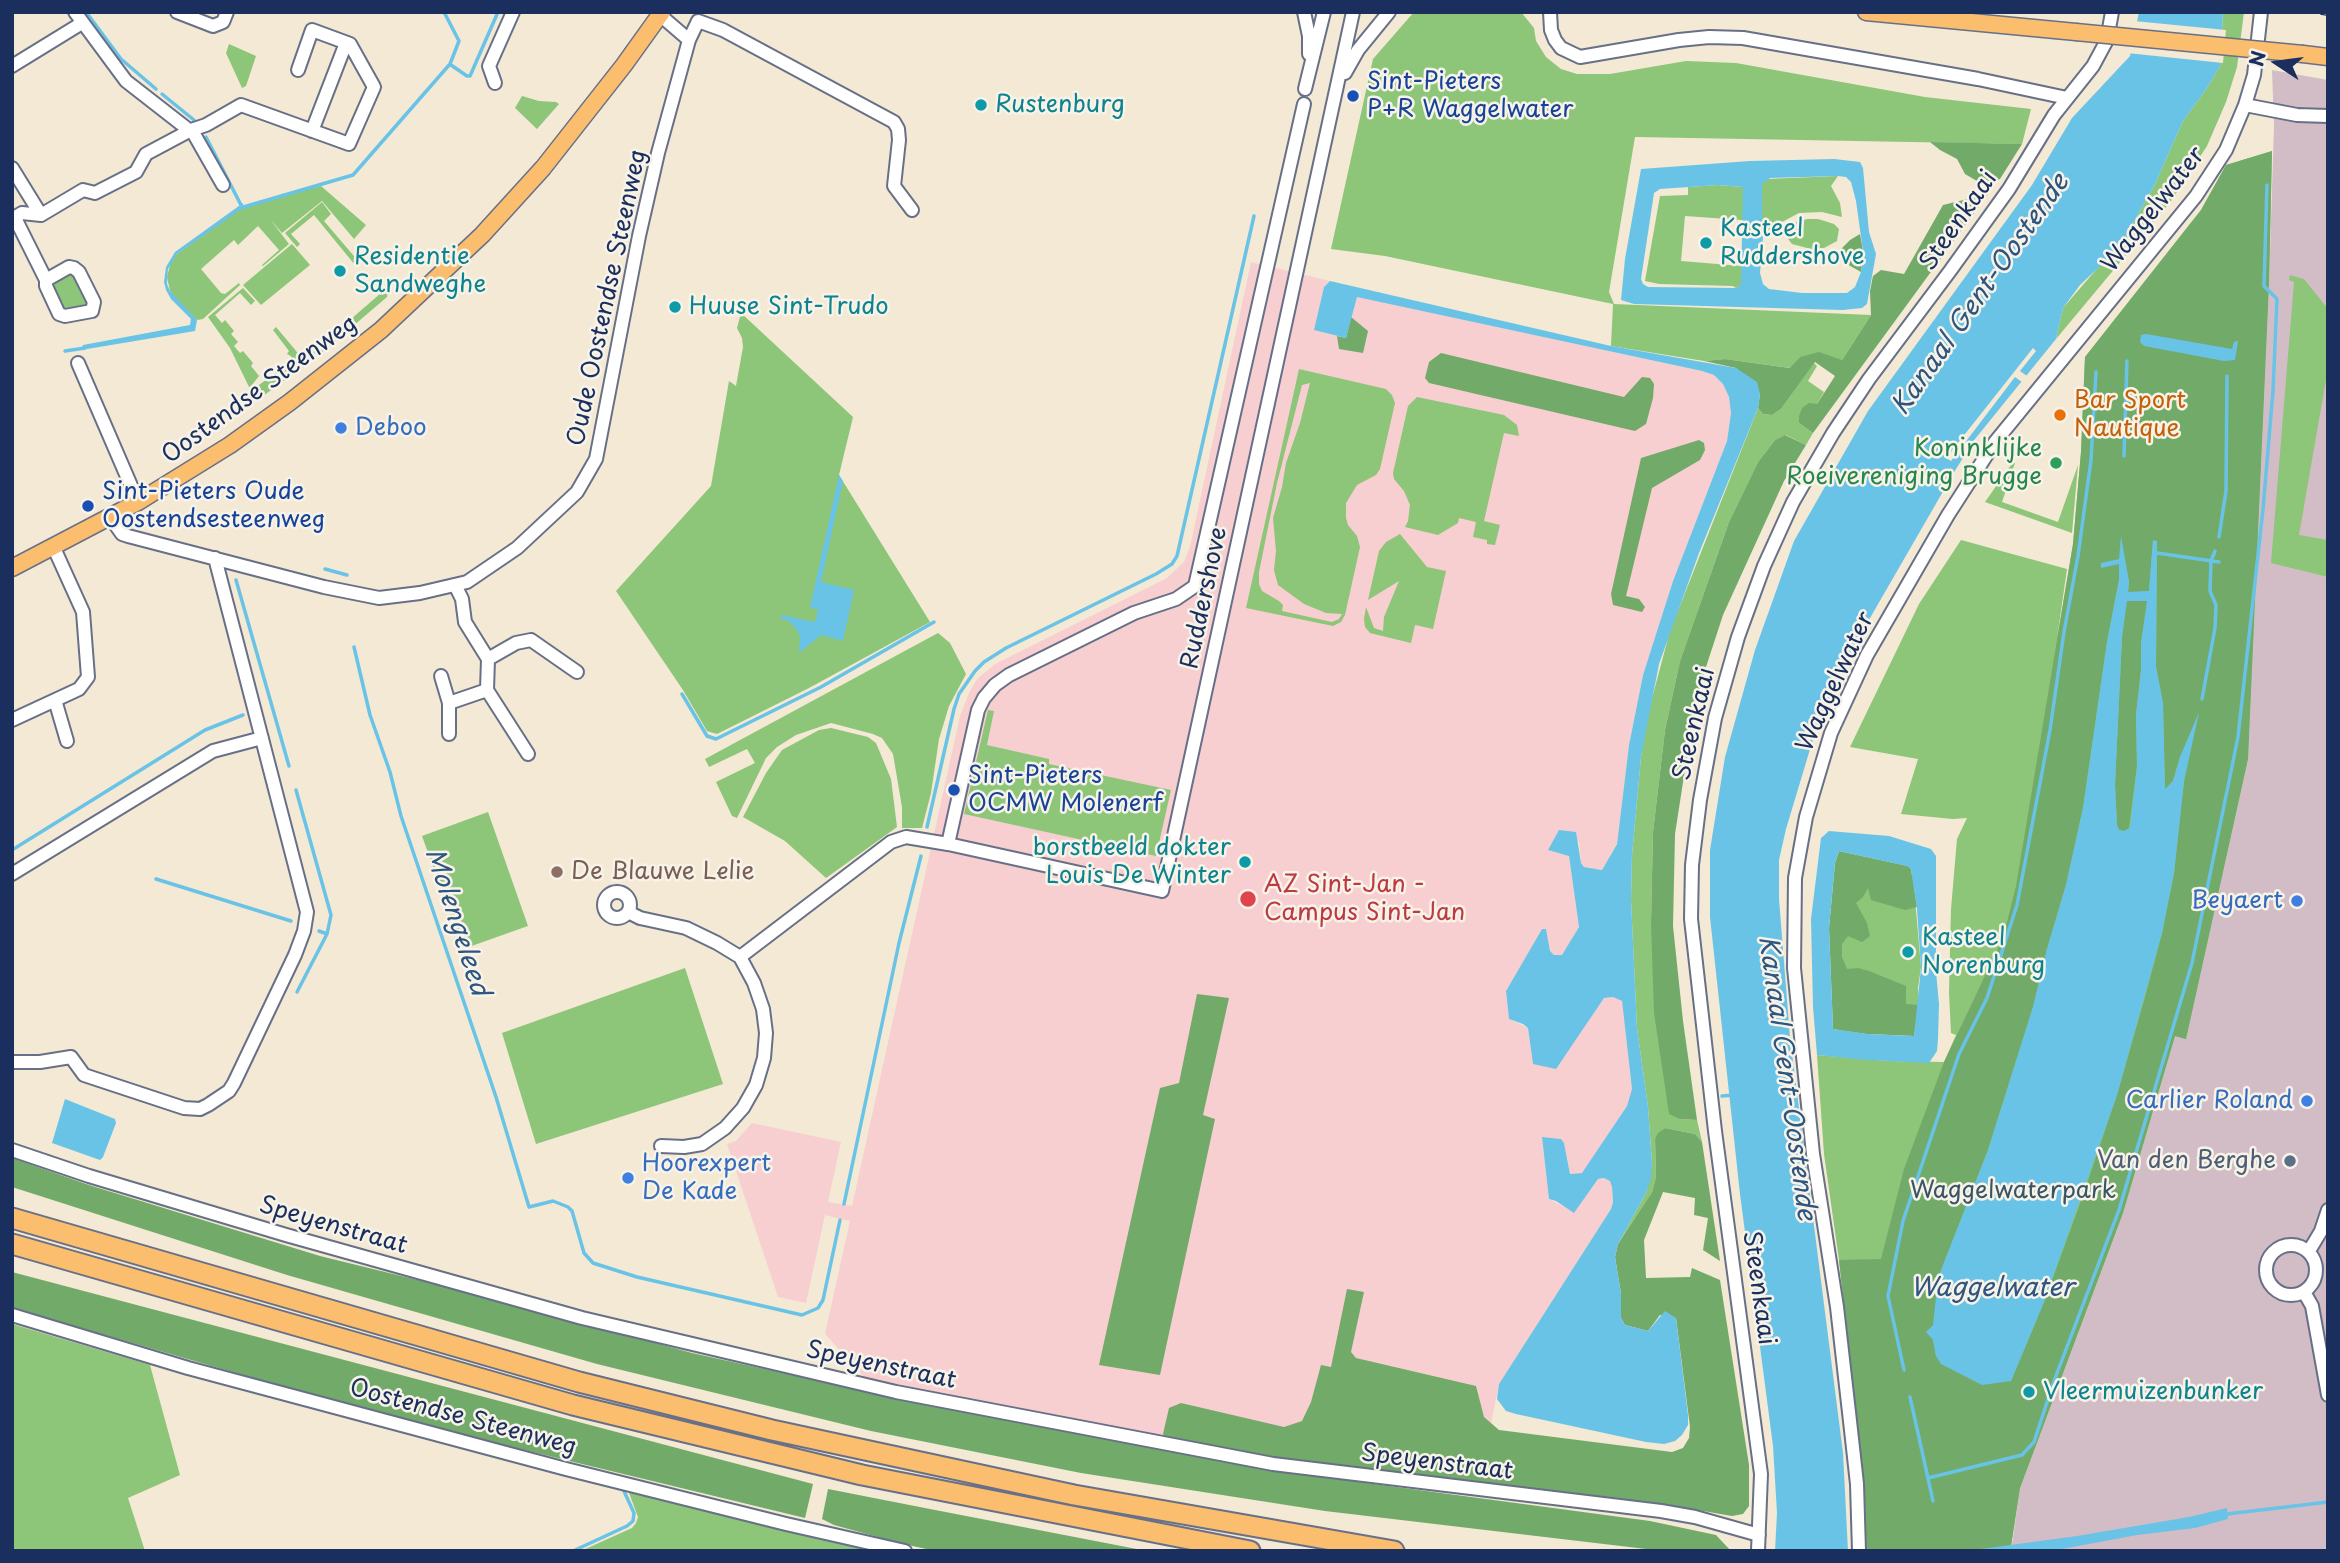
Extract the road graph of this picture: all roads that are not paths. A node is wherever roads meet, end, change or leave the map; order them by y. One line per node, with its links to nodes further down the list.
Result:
1 (177, 12): 2 (street)
2 (227, 12)
3 (513, 12): 19 (street)
4 (1304, 12): 5 (street)
5 (1324, 12)
6 (1353, 12): 21 (street)
7 (1389, 12): 21 (street)
8 (1550, 12): 20 (street)
9 (1866, 12): 16 (main road, bridge)
10 (2112, 12): 20 (street, Steenkaai)
11 (2261, 12): 23 (street, Waggelwater)
12 (661, 14): 14 (street); 34 (main road, Oostendse Steenweg)
13 (79, 18): 17 (street); 25 (street)
14 (689, 40): 29 (street); 39 (street, Oude Oostendse Steenweg)
15 (346, 43): 18 (street); 26 (street); 26 (street)
16 (2328, 57)
17 (12, 66)
18 (298, 70)
19 (495, 83)
20 (2067, 98): 65 (street, Steenkaai)
21 (1336, 99): 51 (street, Ruddershove)
22 (1304, 104): 51 (street, Ruddershove)
23 (2245, 105): 24 (street); 70 (street, Waggelwater)
24 (2328, 116)
25 (191, 130): 26 (street); 28 (street); 30 (street)
26 (313, 131)
27 (12, 168): 30 (street)
28 (223, 185)
29 (912, 210)
30 (41, 215): 31 (street)
31 (13, 218): 32 (street)
32 (46, 280)
33 (78, 363): 34 (street)
34 (138, 502): 35 (main road, Oostendse Steenweg)
35 (110, 517): 36 (main road, Oostendse Steenweg); 37 (street, Oude Oostendse Steenweg)
36 (54, 548): 38 (main road, Oostendse Steenweg); 44 (street)
37 (215, 558): 39 (street, Oude Oostendse Steenweg); 48 (street)
38 (12, 568)
39 (455, 585): 40 (street)
40 (488, 659): 41 (street); 43 (street)
41 (577, 672)
42 (441, 676): 45 (street)
43 (487, 690): 45 (street); 50 (street)
44 (55, 700): 46 (street); 49 (street)
45 (449, 703): 47 (street)
46 (12, 720)
47 (449, 734)
48 (262, 738): 52 (street); 55 (street)
49 (67, 741)
50 (528, 754)
51 (948, 844): 54 (street, Ruddershove)
52 (12, 874)
53 (634, 915): 54 (street)
54 (740, 957): 56 (street)
55 (12, 1062)
56 (661, 1146)
57 (12, 1150): 65 (street, Speyenstraat)
58 (2328, 1210): 61 (street)
59 (12, 1219): 68 (highway)
60 (12, 1244): 67 (highway)
61 (2308, 1251): 62 (street); 62 (street)
62 (2304, 1292): 64 (street)
63 (12, 1315): 66 (street, Oostendse Steenweg)
64 (2328, 1395)
65 (1759, 1535): 69 (street, Steenkaai)
66 (905, 1551)
67 (1250, 1551)
68 (1394, 1551)
69 (1758, 1551)
70 (1859, 1551)

